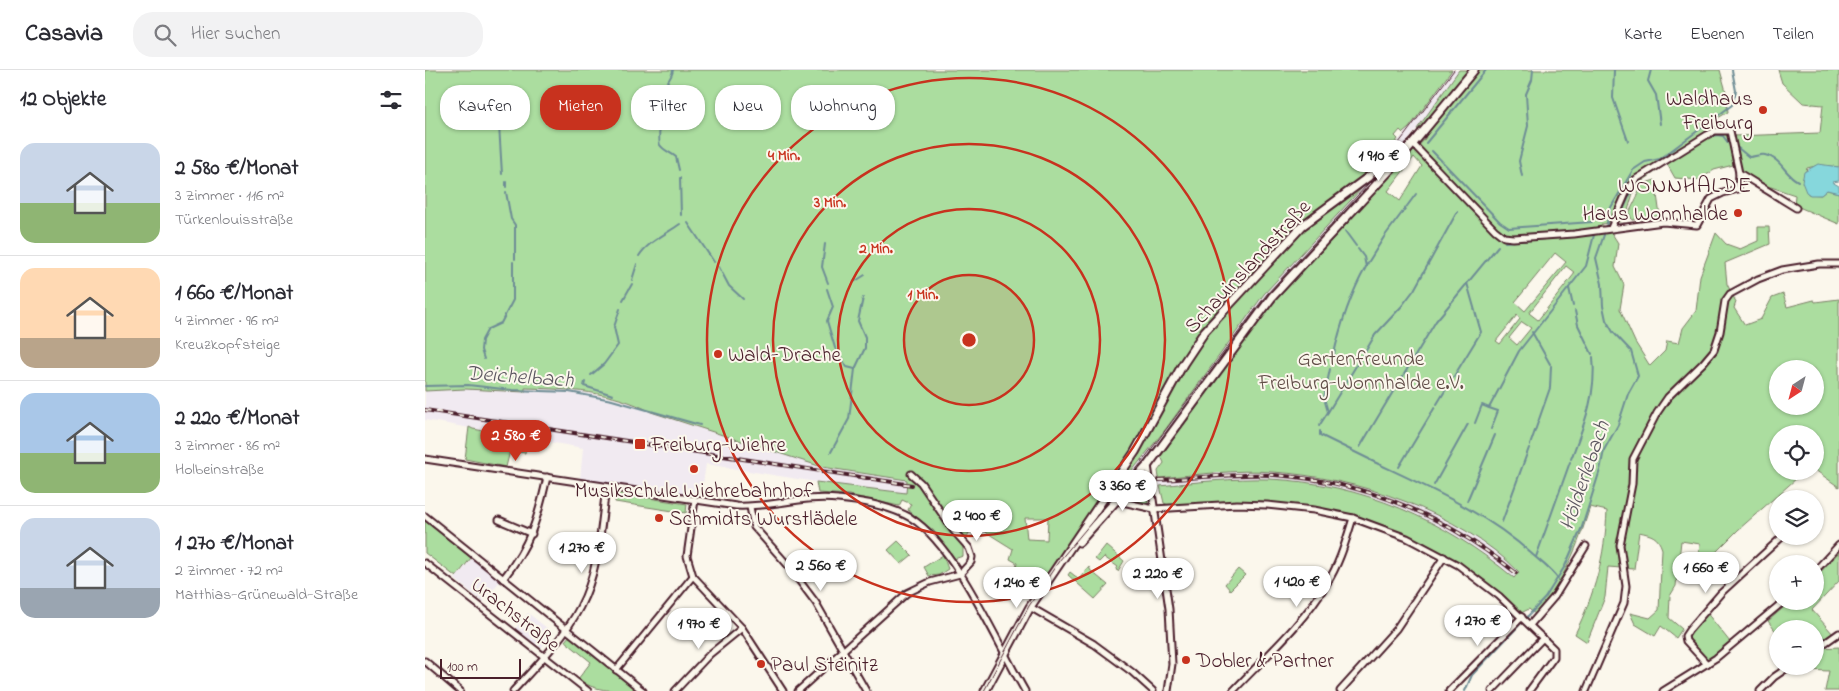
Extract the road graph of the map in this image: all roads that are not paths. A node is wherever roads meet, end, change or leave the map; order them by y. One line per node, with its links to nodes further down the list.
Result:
1 (1474, 70): 2 (main road, Schauinslandstraße)
2 (1413, 144): 4 (main road, Schauinslandstraße); 5 (main road, Schauinslandstraße); 7 (street)
3 (1739, 173): 6 (street); 7 (street); 7 (street)
4 (1363, 182): 5 (main road); 24 (main road, Schauinslandstraße)
5 (1367, 195): 10 (main road, Schauinslandstraße)
6 (1797, 208)
7 (1610, 228)
8 (1839, 264): 65 (street)
9 (425, 459): 12 (street)
10 (1148, 465): 15 (main road, Schauinslandstraße); 17 (street)
11 (911, 474): 29 (street)
12 (547, 477): 13 (street); 21 (street)
13 (606, 487): 14 (street); 36 (street)
14 (695, 500): 16 (street); 30 (street)
15 (1118, 501): 17 (street); 24 (main road, Schauinslandstraße)
16 (750, 507): 29 (street); 40 (street)
17 (1154, 509): 19 (street); 59 (street)
18 (425, 516): 31 (street)
19 (1353, 518): 26 (street); 60 (street)
20 (499, 520): 21 (street)
21 (533, 534): 31 (street)
22 (1773, 545): 44 (street)
23 (1839, 545): 27 (street)
24 (1073, 546): 32 (main road)
25 (1586, 546): 34 (street)
26 (1444, 557): 34 (street); 61 (street)
27 (1824, 561)
28 (425, 563): 42 (street, Urachstraße)
29 (960, 574): 40 (street); 41 (street)
30 (693, 576): 35 (street); 45 (street)
31 (503, 579): 36 (street)
32 (1030, 607): 41 (main road); 58 (street)
33 (1773, 610): 44 (street)
34 (1526, 621): 38 (street); 62 (street)
35 (742, 628): 52 (street); 53 (street)
36 (565, 629): 42 (street); 45 (street)
37 (1839, 632): 39 (street)
38 (1543, 638): 63 (street); 64 (street)
39 (1824, 643)
40 (843, 649): 54 (street); 55 (street)
41 (1005, 656): 56 (main road); 57 (street)
42 (544, 657): 49 (street); 50 (street, Urachstraße)
43 (425, 661): 48 (street)
44 (1707, 664): 47 (street)
45 (616, 670): 51 (street)
46 (1777, 675): 68 (street)
47 (1672, 686): 66 (street); 67 (street)
48 (460, 691)
49 (513, 691)
50 (588, 691)
51 (643, 691)
52 (675, 691)
53 (783, 691)
54 (797, 691)
55 (866, 691)
56 (985, 691)
57 (1025, 691)
58 (1153, 691)
59 (1168, 691)
60 (1233, 691)
61 (1340, 691)
62 (1449, 691)
63 (1492, 691)
64 (1529, 691)
65 (1586, 691)
66 (1663, 691)
67 (1677, 691)
68 (1760, 691)

